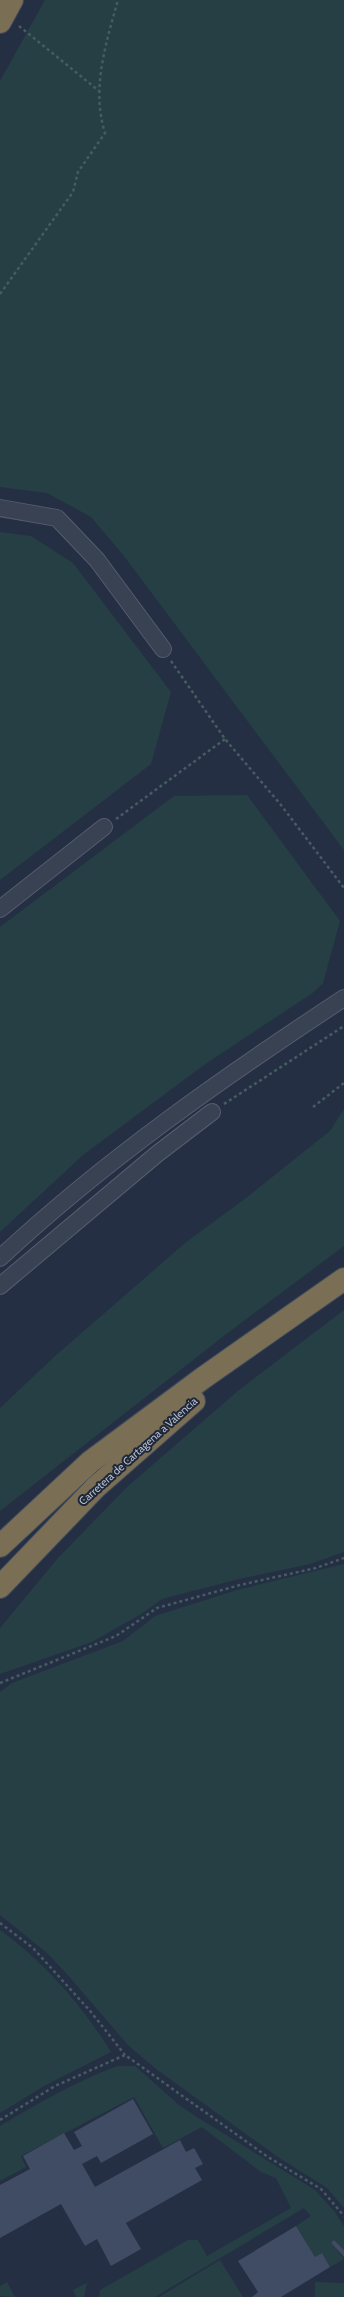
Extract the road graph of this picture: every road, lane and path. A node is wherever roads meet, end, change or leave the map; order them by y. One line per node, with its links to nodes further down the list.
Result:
1 (12, 0): 3 (highway)
2 (118, 0): 4 (path)
3 (9, 24): 4 (path)
4 (99, 91): 5 (path)
5 (0, 294)
6 (0, 508): 7 (lane)
7 (163, 649): 8 (path)
8 (225, 739): 9 (path); 10 (path)
9 (104, 827): 11 (lane)
10 (344, 888)
11 (0, 909)
12 (344, 998): 17 (lane)
13 (344, 1026): 16 (path)
14 (344, 1083): 15 (path)
15 (313, 1107)
16 (212, 1112): 19 (lane)
17 (0, 1258)
18 (344, 1279): 20 (highway, Carretera de Cartagena a Valencia)
19 (0, 1286)
20 (283, 1321): 21 (highway, Carretera de Cartagena a Valencia); 23 (highway, Carretera de Cartagena a Valencia)
21 (0, 1546)
22 (344, 1558): 24 (path)
23 (0, 1587)
24 (0, 1683)
25 (0, 1923): 26 (path)
26 (125, 2055): 27 (path); 28 (path)
27 (0, 2120)
28 (344, 2216)

